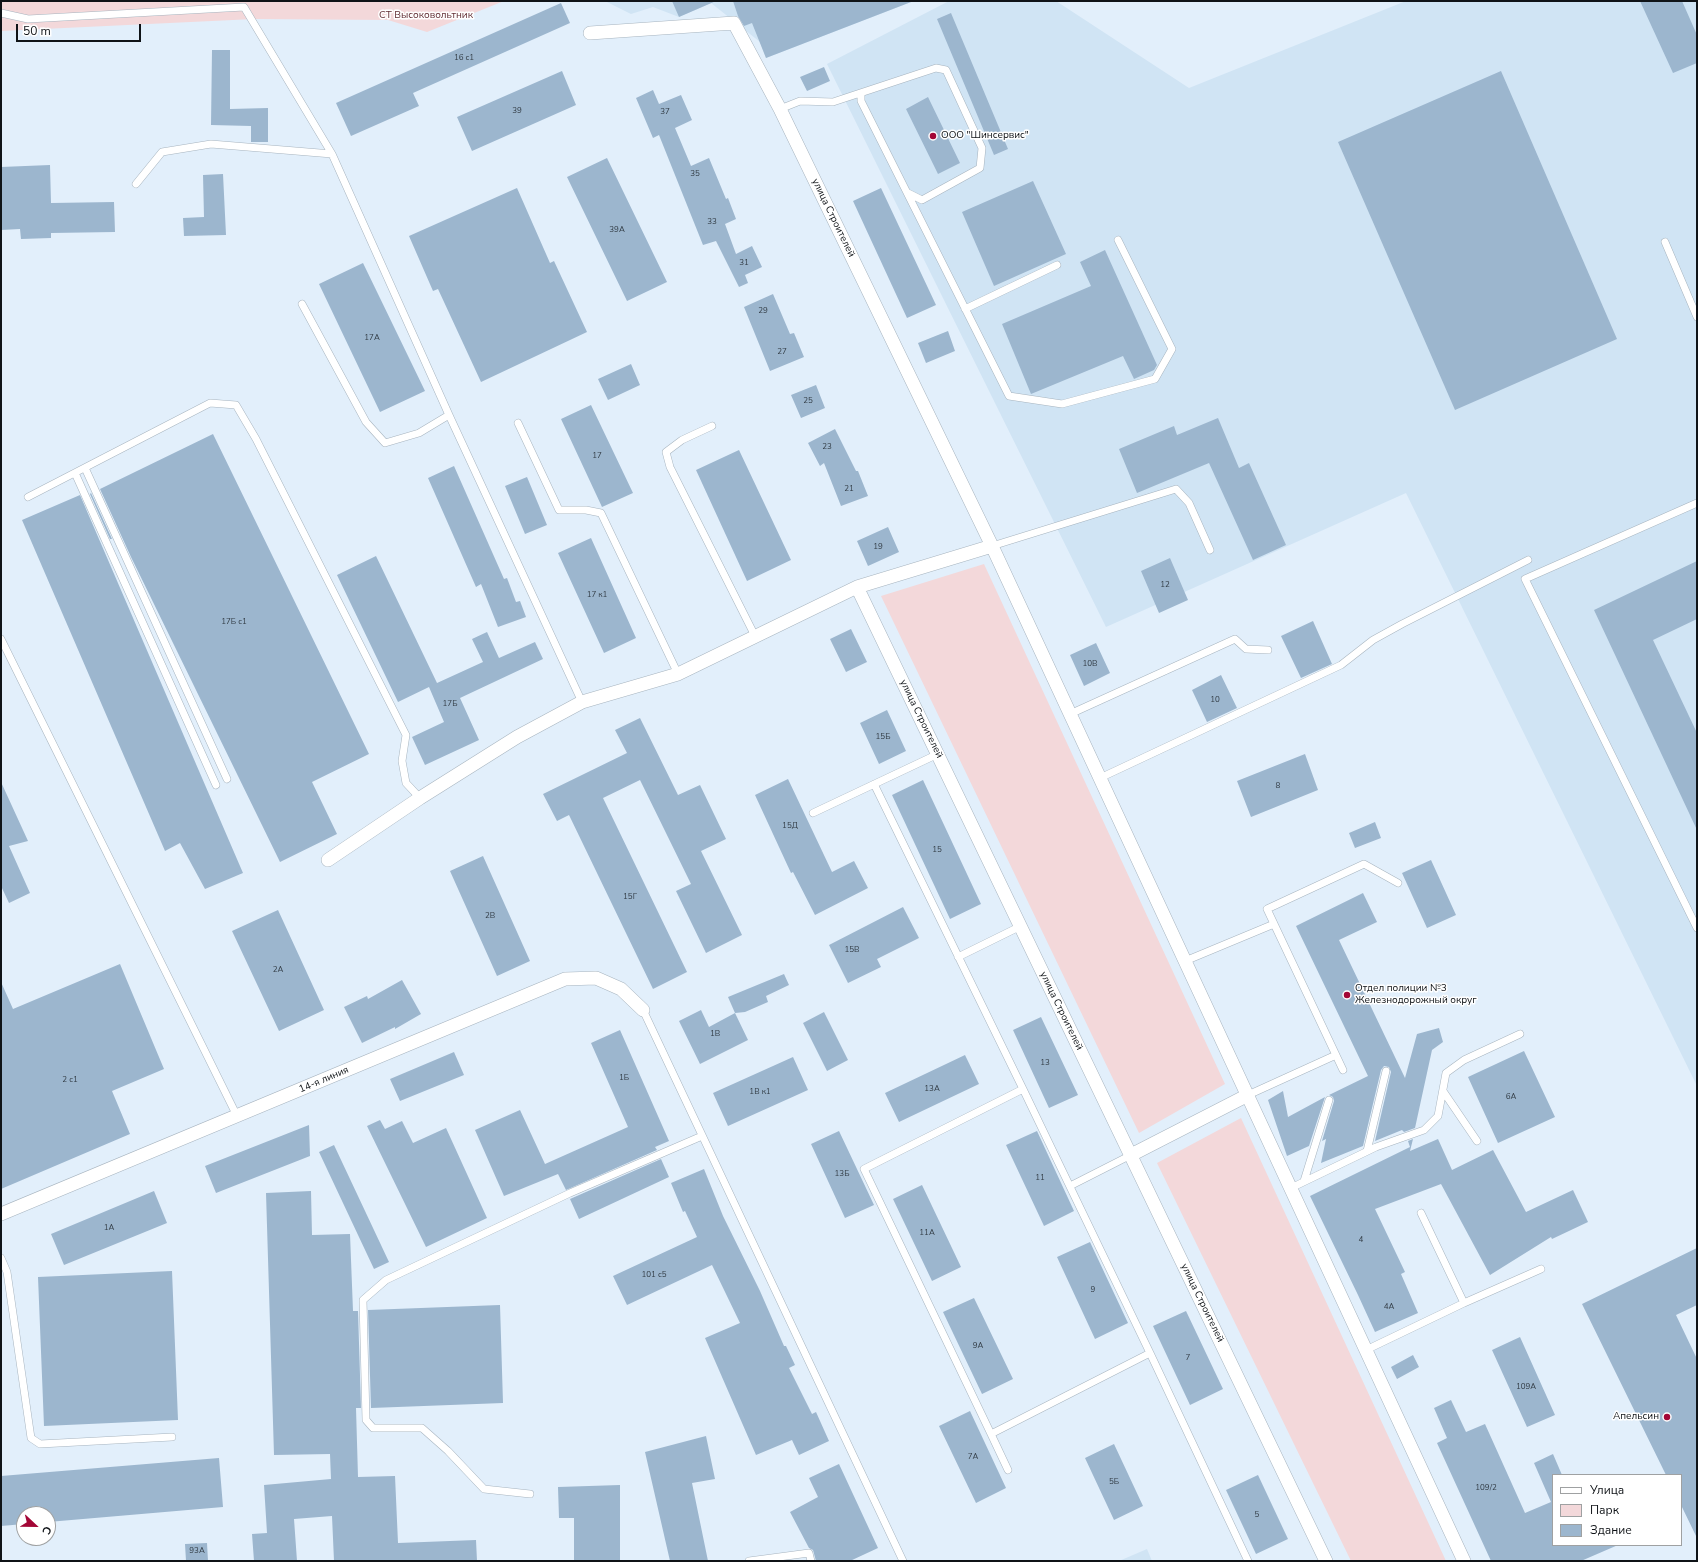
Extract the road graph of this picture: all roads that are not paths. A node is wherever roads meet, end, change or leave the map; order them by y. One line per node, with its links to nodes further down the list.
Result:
1 (1, 13): 5 (lane)
2 (590, 33): 4 (street, улица Строителей)
3 (861, 94): 4 (lane); 7 (lane); 7 (lane)
4 (780, 109): 21 (street, улица Строителей)
5 (332, 154): 6 (lane); 14 (lane)
6 (136, 184)
7 (908, 193): 12 (lane)
8 (1118, 240): 12 (lane)
9 (1665, 242): 13 (lane)
10 (1057, 265): 12 (lane)
11 (302, 304): 14 (lane)
12 (965, 309)
13 (1697, 317)
14 (449, 415): 29 (lane)
15 (518, 423): 28 (lane)
16 (712, 426): 25 (lane)
17 (85, 468): 18 (lane); 33 (lane); 36 (lane)
18 (74, 473): 19 (lane); 35 (lane)
19 (28, 497)
20 (1697, 503): 42 (lane)
21 (992, 546): 22 (lane); 24 (street); 30 (street, улица Строителей)
22 (1210, 550)
23 (1528, 560): 32 (lane)
24 (858, 587): 25 (street); 31 (street, улица Строителей)
25 (755, 636): 28 (street)
26 (1, 639): 54 (lane)
27 (1268, 650): 30 (lane)
28 (678, 674): 29 (street)
29 (582, 702): 36 (street)
30 (1070, 714): 32 (street, улица Строителей)
31 (938, 754): 34 (lane); 41 (street, улица Строителей)
32 (1100, 778): 44 (street, улица Строителей)
33 (227, 779)
34 (874, 784): 37 (lane); 43 (lane)
35 (216, 785)
36 (420, 798): 38 (street)
37 (813, 813)
38 (328, 860)
39 (1398, 883): 40 (lane)
40 (1274, 924): 44 (lane); 47 (lane)
41 (1021, 926): 43 (lane); 58 (street, улица Строителей)
42 (1697, 928)
43 (958, 957): 50 (lane)
44 (1185, 961): 52 (street, улица Строителей)
45 (643, 1010): 54 (street, 14-я линия); 55 (lane)
46 (1520, 1034): 51 (lane)
47 (1336, 1055): 48 (lane); 52 (lane)
48 (1343, 1070)
49 (1386, 1071): 57 (lane)
50 (1023, 1089): 60 (lane); 69 (lane)
51 (1442, 1091): 56 (lane); 57 (lane)
52 (1248, 1095): 58 (street); 61 (street)
53 (1329, 1100): 59 (lane)
54 (237, 1116): 63 (street, 14-я линия)
55 (702, 1136): 72 (lane); 75 (lane)
56 (1477, 1141)
57 (1367, 1152): 59 (lane)
58 (1131, 1155): 60 (lane); 77 (street, улица Строителей)
59 (1304, 1181): 61 (lane)
60 (1070, 1186): 68 (lane)
61 (1291, 1188): 67 (street)
62 (1421, 1213): 66 (lane)
63 (1, 1214)
64 (1, 1258): 70 (lane)
65 (1541, 1269): 66 (lane)
66 (1464, 1303): 67 (lane)
67 (1366, 1350): 78 (street)
68 (1150, 1353): 69 (lane); 76 (lane)
69 (991, 1434): 71 (lane)
70 (172, 1437)
71 (1008, 1470)
72 (530, 1494)
73 (748, 1561): 74 (lane)
74 (811, 1561)
75 (903, 1561)
76 (1248, 1561)
77 (1326, 1561)
78 (1464, 1561)

